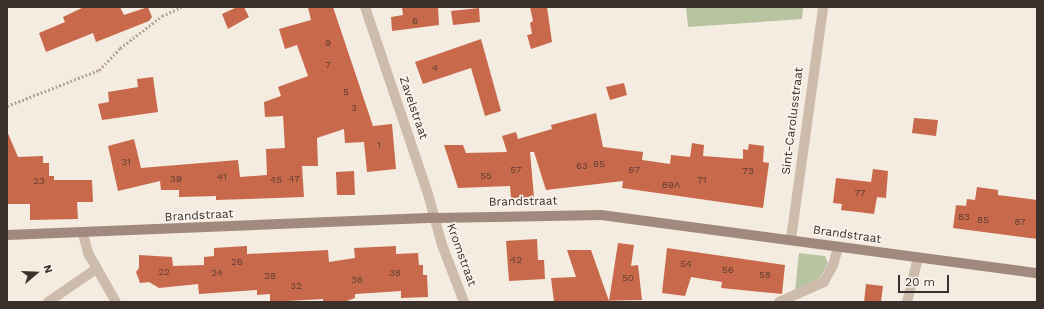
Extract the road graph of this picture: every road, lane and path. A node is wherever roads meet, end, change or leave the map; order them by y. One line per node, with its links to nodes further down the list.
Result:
1 (181, 7): 4 (path)
2 (365, 7): 5 (street, Zavelstraat)
3 (823, 7): 8 (street, Sint-Carolusstraat)
4 (7, 106)
5 (434, 218): 6 (street, Brandstraat); 8 (street, Brandstraat); 15 (street, Kromstraat)
6 (83, 234): 7 (street, Brandstraat); 11 (street)
7 (7, 236)
8 (791, 239): 9 (street, Brandstraat)
9 (838, 246): 10 (street, Brandstraat); 16 (street)
10 (918, 258): 12 (street, Brandstraat); 17 (street)
11 (96, 269): 13 (street); 14 (street)
12 (1037, 273)
13 (48, 302)
14 (116, 302)
15 (464, 302)
16 (779, 302)
17 (907, 302)

